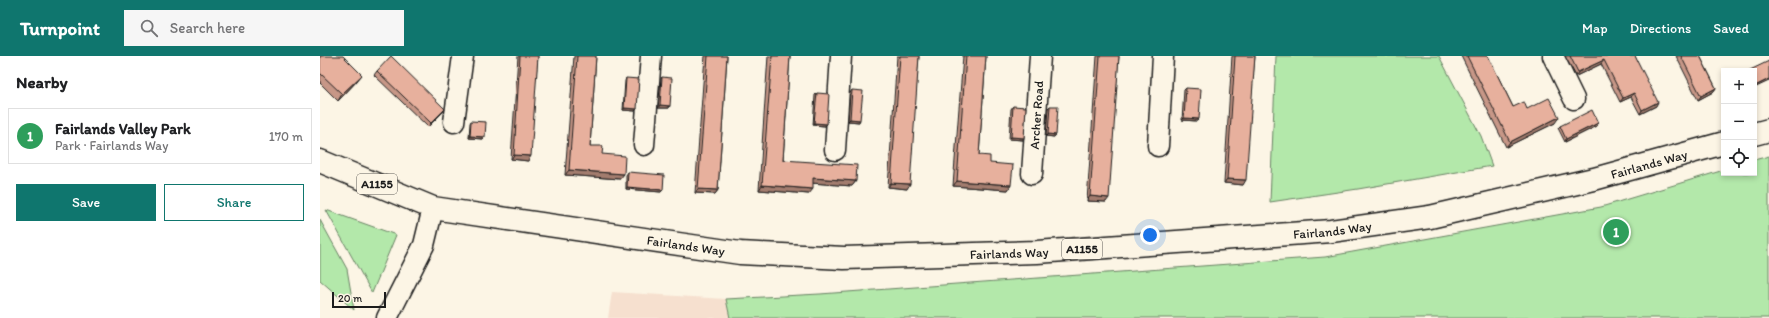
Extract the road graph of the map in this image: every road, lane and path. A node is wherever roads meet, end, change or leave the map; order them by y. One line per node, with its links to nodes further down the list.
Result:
1 (463, 56): 8 (street)
2 (651, 56): 12 (street)
3 (840, 56): 14 (street)
4 (1040, 56): 16 (street, Archer Road)
5 (1163, 56): 13 (street)
6 (1553, 56): 7 (street)
7 (1574, 99)
8 (454, 122)
9 (1769, 130): 10 (main road)
10 (1757, 133)
11 (1721, 144): 17 (main road, Fairlands Way / A1155)
12 (644, 145)
13 (1158, 146)
14 (835, 150)
15 (320, 161): 17 (main road, Fairlands Way / A1155)
16 (1032, 174)
17 (433, 208): 18 (street)
18 (387, 318)

